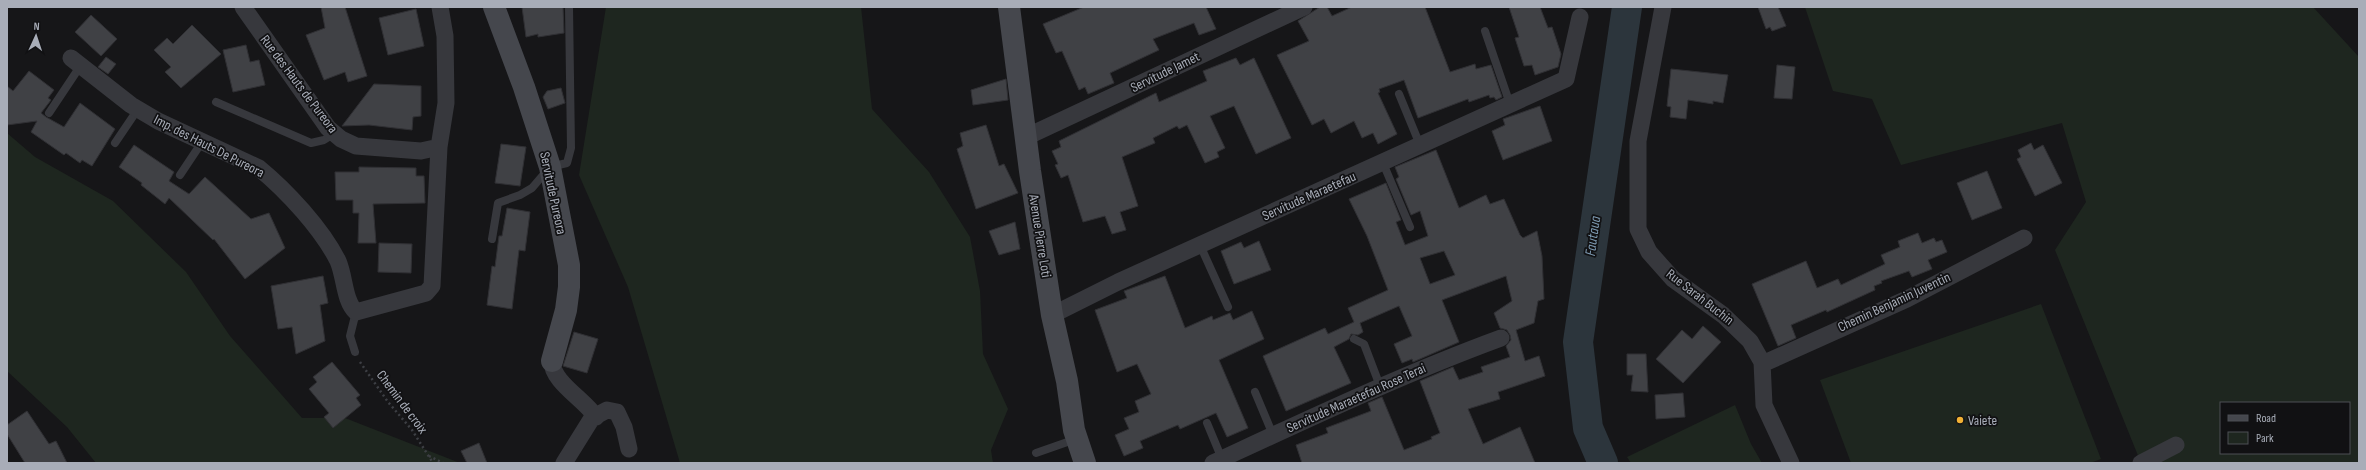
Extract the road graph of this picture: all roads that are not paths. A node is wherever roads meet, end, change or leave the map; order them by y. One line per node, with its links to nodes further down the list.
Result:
1 (243, 7): 16 (street, Rue des Hauts de Pureora)
2 (440, 7): 21 (street)
3 (494, 7): 23 (main road, Servitude Pureora)
4 (569, 7): 23 (lane)
5 (1304, 7): 17 (street, Servitude Jamet)
6 (1662, 7): 36 (street, Rue Sarah Buchin)
7 (1011, 8): 17 (main road, Avenue Pierre Loti)
8 (1580, 17): 13 (street, Servitude Maraetefau)
9 (1485, 31): 13 (lane)
10 (76, 62): 14 (street, Imp. des Hauts De Pureora); 15 (lane)
11 (1399, 94): 20 (lane)
12 (216, 102): 16 (lane)
13 (1510, 104): 20 (street, Servitude Maraetefau)
14 (138, 110): 18 (street, Imp. des Hauts De Pureora); 19 (lane)
15 (49, 113)
16 (335, 134): 21 (street, Rue des Hauts de Pureora)
17 (1026, 137): 31 (main road, Avenue Pierre Loti)
18 (202, 142): 24 (lane); 30 (street, Imp. des Hauts De Pureora)
19 (115, 143)
20 (1420, 146): 22 (street, Servitude Maraetefau)
21 (439, 147): 30 (street)
22 (1383, 163): 25 (lane); 28 (street, Servitude Maraetefau)
23 (550, 167): 27 (lane); 35 (main road, Servitude Pureora)
24 (180, 175)
25 (1410, 227)
26 (2024, 238): 36 (street, Chemin Benjamin Juventin)
27 (492, 239)
28 (1200, 244): 29 (lane); 31 (street, Servitude Maraetefau)
29 (1228, 307)
30 (356, 312): 34 (lane)
31 (1052, 315): 42 (main road, Avenue Pierre Loti)
32 (1501, 338): 37 (street, Servitude Maraetefau Rose Terai)
33 (1354, 339): 37 (lane)
34 (355, 352)
35 (552, 361): 39 (street)
36 (1762, 362): 49 (street, Rue Sarah Buchin)
37 (1380, 386): 41 (street, Servitude Maraetefau Rose Terai)
38 (1255, 392): 41 (lane)
39 (596, 417): 44 (street); 47 (street)
40 (1207, 423): 46 (lane)
41 (1273, 436): 46 (street, Servitude Maraetefau Rose Terai)
42 (1076, 439): 45 (lane); 48 (main road, Avenue Pierre Loti)
43 (2176, 444): 50 (street)
44 (629, 449)
45 (1036, 453)
46 (1217, 461)
47 (564, 463)
48 (1085, 463)
49 (1791, 463)
50 (2141, 463)

